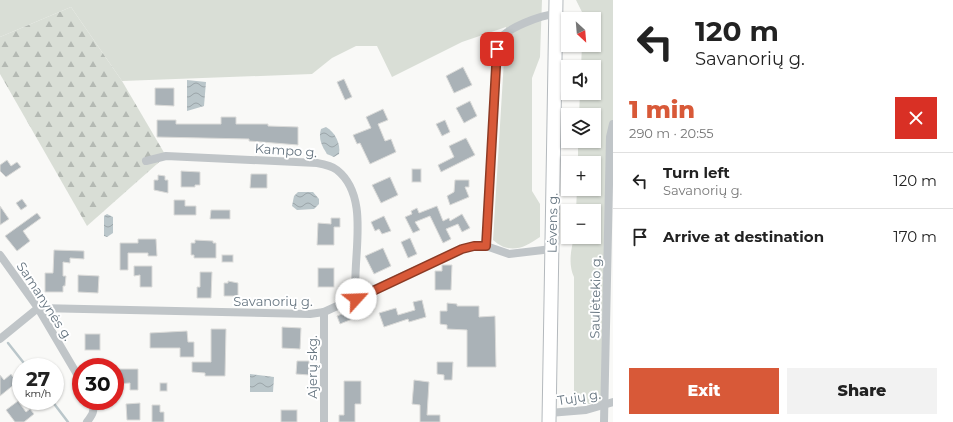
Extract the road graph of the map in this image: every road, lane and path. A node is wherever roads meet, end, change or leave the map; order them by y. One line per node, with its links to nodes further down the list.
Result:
1 (556, 0): 2 (main road, Lėvens g.)
2 (556, 14): 5 (street); 6 (main road, Lėvens g.)
3 (613, 124): 14 (street, Saulėtekio g.)
4 (146, 161): 8 (street, Kampo g.)
5 (486, 246): 6 (street); 8 (street, Savanorių g.)
6 (552, 249): 16 (main road, Lėvens g.)
7 (0, 255): 9 (street, Samanynės g.)
8 (356, 299): 10 (street, Savanorių g.)
9 (38, 308): 10 (street, Savanorių g.); 11 (street); 12 (street, Samanynės g.)
10 (324, 312): 18 (street, Ajerų skg.)
11 (0, 339)
12 (72, 366)
13 (613, 402): 14 (street, Tujų g.)
14 (604, 406): 16 (street, Tujų g.); 19 (street, Saulėtekio g.)
15 (94, 410): 17 (street)
16 (549, 418)
17 (87, 422)
18 (324, 422)
19 (604, 422)

